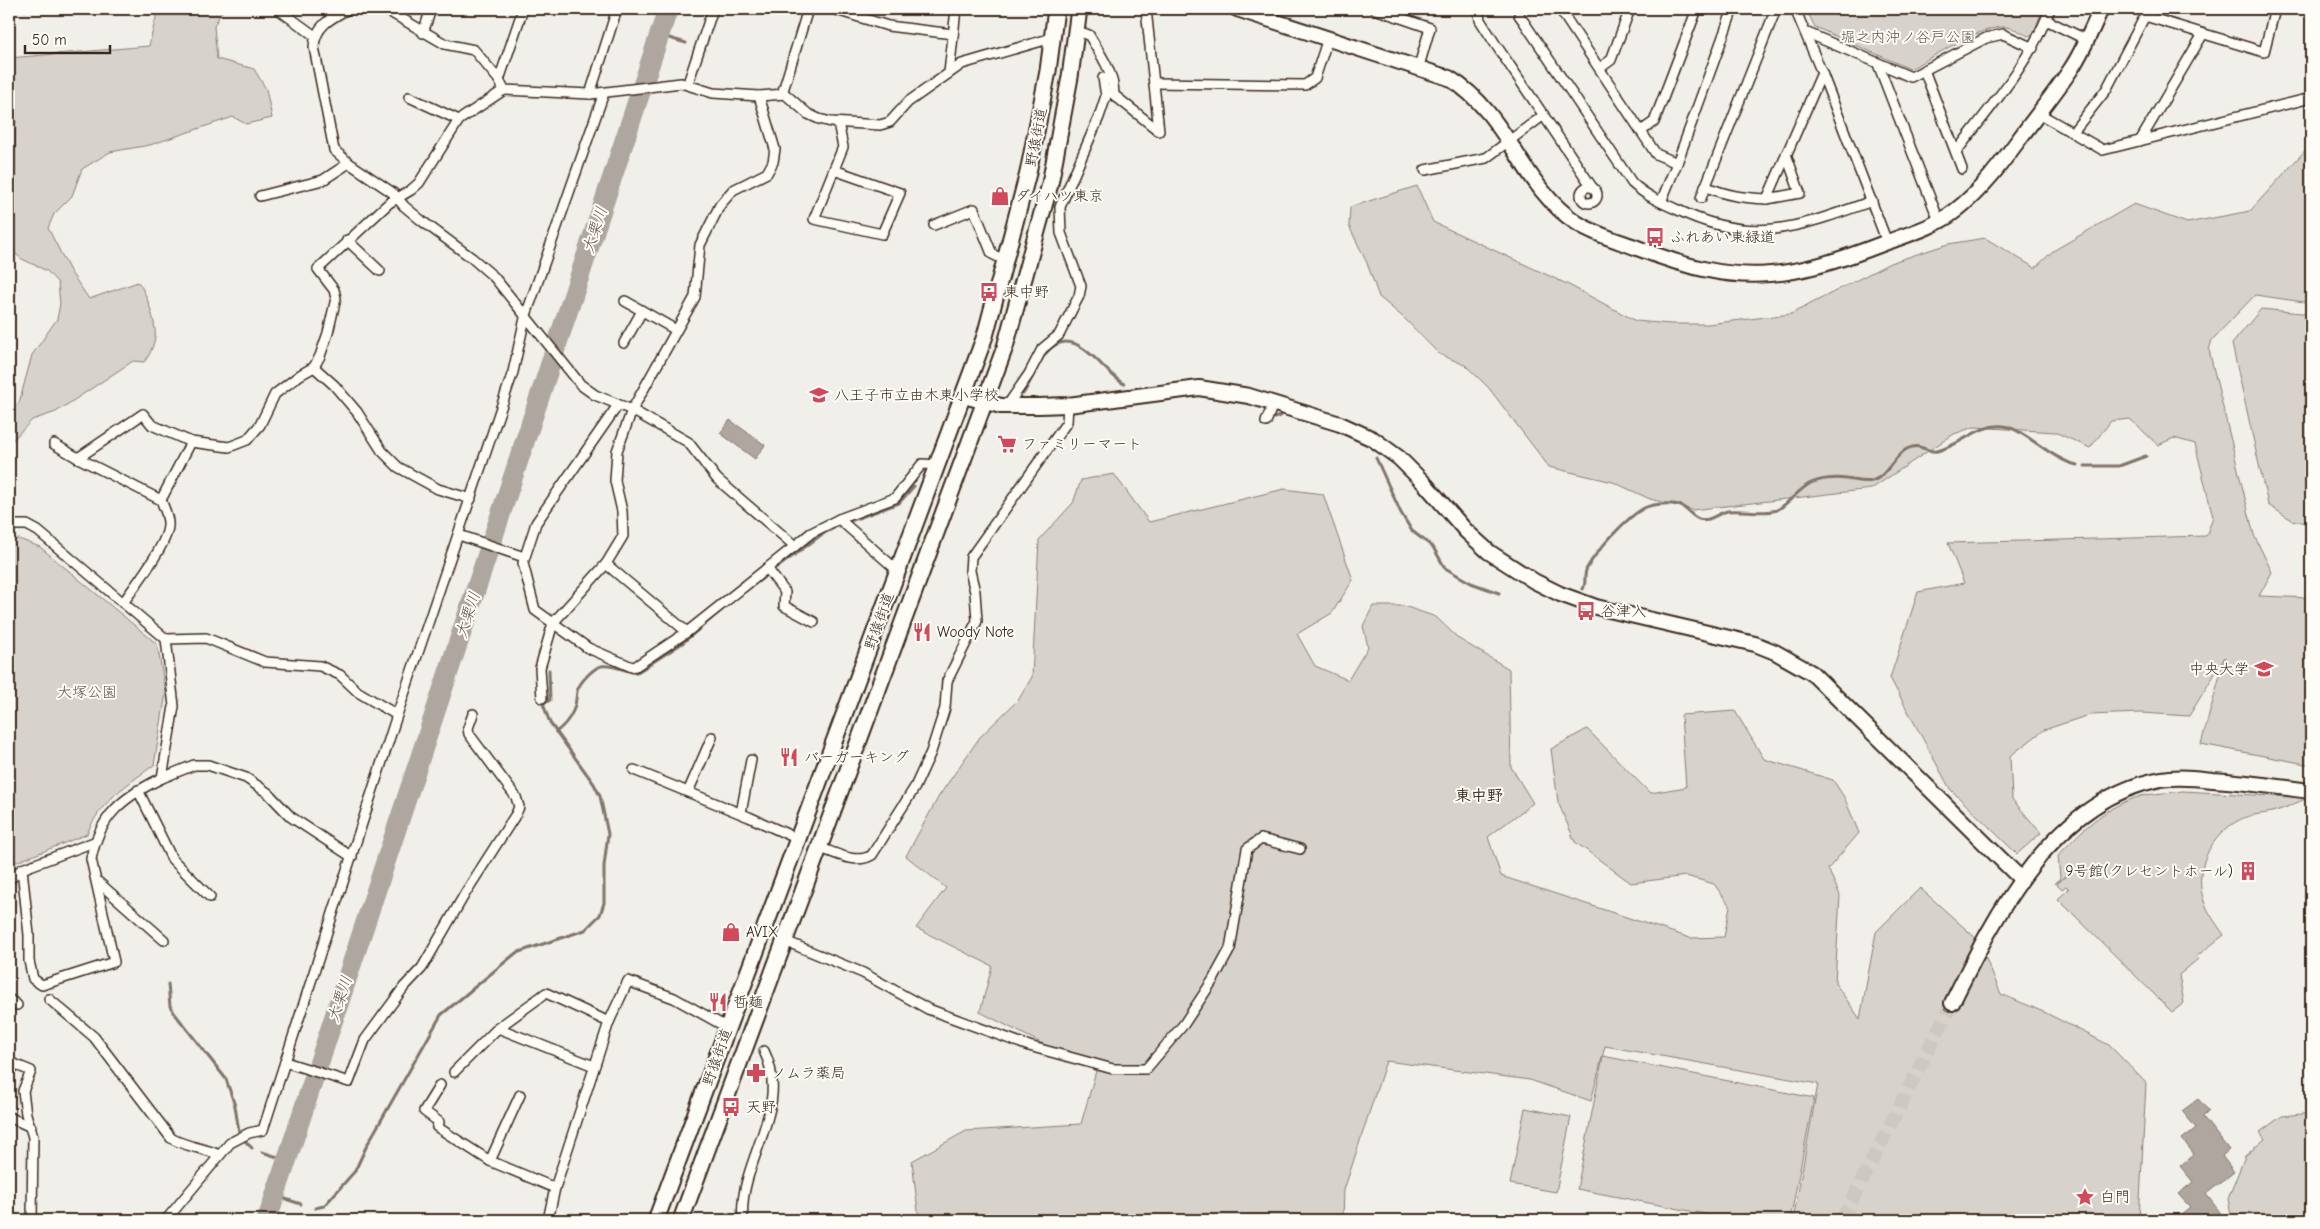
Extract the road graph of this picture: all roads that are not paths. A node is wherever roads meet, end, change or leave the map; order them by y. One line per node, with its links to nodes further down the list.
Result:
1 (278, 9): 35 (street)
2 (325, 9): 28 (street)
3 (348, 9): 28 (street)
4 (385, 9): 32 (street)
5 (431, 9): 32 (street)
6 (523, 9): 47 (street)
7 (617, 9): 52 (street)
8 (713, 9): 48 (street)
9 (808, 9): 53 (street)
10 (833, 9): 33 (street)
11 (956, 9): 33 (street)
12 (1056, 9): 36 (main road, 野猿街道)
13 (1079, 9): 30 (main road, 野猿街道)
14 (1146, 9): 49 (street)
15 (1238, 9): 37 (street)
16 (1375, 9): 41 (street)
17 (1478, 9): 58 (street)
18 (1520, 9): 81 (street)
19 (1565, 9): 42 (street)
20 (1630, 9): 42 (street)
21 (1696, 9): 61 (street)
22 (1733, 9): 68 (street)
23 (1776, 9): 73 (street)
24 (1794, 9): 31 (street)
25 (2050, 9): 29 (street)
26 (2101, 9): 38 (street)
27 (2276, 9): 34 (street)
28 (335, 16): 35 (street)
29 (2046, 20): 38 (street); 39 (street)
30 (1076, 31): 49 (street); 72 (main road, 野猿街道)
31 (1805, 32): 40 (street); 45 (street)
32 (423, 33): 47 (street)
33 (952, 34): 44 (street)
34 (2203, 34): 62 (street); 64 (street)
35 (315, 36): 67 (street)
36 (1052, 38): 44 (street); 86 (main road, 野猿街道)
37 (1328, 38): 41 (street); 49 (street)
38 (2087, 40): 57 (street)
39 (2033, 48): 43 (street); 65 (street)
40 (1878, 64): 43 (street); 82 (street)
41 (1418, 66): 63 (street)
42 (1600, 68): 61 (street)
43 (1924, 70): 65 (street)
44 (949, 73): 60 (street)
45 (1822, 73): 66 (street); 80 (street)
46 (1103, 78): 75 (street)
47 (499, 80): 50 (street)
48 (688, 83): 51 (street); 55 (street)
49 (1154, 83)
50 (504, 90): 52 (street); 59 (street)
51 (607, 93): 52 (street); 90 (street)
52 (590, 94)
53 (782, 94): 55 (street); 60 (street)
54 (409, 96): 59 (street)
55 (759, 96): 91 (street)
56 (2311, 98): 64 (street)
57 (2038, 113): 62 (street); 82 (street)
58 (1544, 115): 63 (street); 74 (street)
59 (458, 120): 77 (street)
60 (838, 123): 70 (street)
61 (1641, 131): 68 (street)
62 (2073, 132): 64 (street)
63 (1509, 141): 71 (street); 85 (street)
64 (2140, 141)
65 (1956, 152): 69 (street)
66 (1786, 154): 79 (street); 79 (street)
67 (349, 163): 76 (street); 77 (street)
68 (1677, 164): 81 (street)
69 (1962, 169)
70 (834, 170): 70 (street)
71 (1425, 170)
72 (1050, 184): 75 (street); 95 (main road, 野猿街道)
73 (1705, 186): 78 (street); 79 (street)
74 (1592, 187)
75 (1067, 188): 99 (street)
76 (260, 196)
77 (397, 198): 84 (street); 90 (street)
78 (1701, 198)
79 (1768, 199)
80 (1872, 201): 81 (street); 85 (street)
81 (1661, 202)
82 (1938, 221): 85 (street)
83 (934, 225): 86 (street)
84 (347, 240): 87 (street); 93 (street)
85 (1887, 242)
86 (1006, 261): 94 (main road, 野猿街道)
87 (380, 271)
88 (625, 301): 89 (street)
89 (642, 311): 91 (street); 92 (street)
90 (527, 320): 97 (street); 106 (street)
91 (676, 330): 100 (street)
92 (624, 343)
93 (314, 367): 102 (street); 106 (street)
94 (964, 396): 95 (street); 105 (main road, 野猿街道)
95 (986, 402): 99 (street); 131 (main road, 野猿街道)
96 (1273, 404): 98 (street); 101 (street); 140 (street)
97 (618, 405): 100 (street); 112 (street)
98 (1068, 405): 99 (street); 136 (street)
99 (1007, 406)
100 (632, 410): 111 (street); 113 (street)
101 (1266, 422)
102 (191, 442): 104 (street); 107 (street)
103 (54, 444): 104 (street)
104 (78, 458): 107 (street)
105 (938, 465): 108 (street); 115 (main road, 野猿街道)
106 (471, 499): 110 (street)
107 (161, 500): 116 (street)
108 (839, 519): 111 (street); 115 (street)
109 (9, 524): 116 (street)
110 (461, 536): 112 (street); 123 (street)
111 (795, 546): 114 (street)
112 (522, 556): 118 (street)
113 (606, 564): 118 (street); 119 (street)
114 (767, 568): 117 (street); 119 (street)
115 (898, 572): 132 (main road, 野猿街道)
116 (123, 603): 120 (street)
117 (814, 622)
118 (553, 623): 119 (street); 121 (street)
119 (687, 632)
120 (166, 639): 123 (street); 127 (street)
121 (542, 698)
122 (473, 714): 156 (street)
123 (397, 715): 138 (street)
124 (712, 737): 130 (street)
125 (751, 760): 133 (street)
126 (634, 770): 130 (street)
127 (162, 778): 128 (street); 138 (street)
128 (138, 790): 135 (street); 143 (street)
129 (2311, 791): 140 (street)
130 (688, 792): 133 (street)
131 (834, 808): 132 (main road); 136 (main road, 野猿街道)
132 (810, 809): 134 (main road, 野猿街道)
133 (740, 813): 134 (street)
134 (798, 839): 136 (main road); 152 (main road, 野猿街道)
135 (94, 842): 139 (street); 142 (street)
136 (820, 848): 145 (main road, 野猿街道)
137 (1300, 849): 145 (street)
138 (352, 857): 156 (street)
139 (22, 869): 141 (street); 142 (street)
140 (2021, 879): 148 (street)
141 (9, 880)
142 (96, 881): 144 (street)
143 (210, 897)
144 (164, 940)
145 (785, 941): 153 (main road, 野猿街道)
146 (49, 998): 163 (street)
147 (9, 999): 149 (street)
148 (1952, 1003)
149 (17, 1005)
150 (608, 1022): 151 (street); 152 (street); 157 (street)
151 (498, 1028): 157 (street); 158 (street)
152 (728, 1028): 153 (main road); 169 (main road, 野猿街道)
153 (748, 1039): 170 (main road, 野猿街道)
154 (764, 1051): 171 (street)
155 (9, 1062): 162 (street)
156 (286, 1062): 163 (street)
157 (594, 1066): 165 (street)
158 (454, 1072)
159 (440, 1085): 164 (street)
160 (520, 1095): 164 (street)
161 (9, 1117): 162 (street)
162 (31, 1127): 166 (street)
163 (219, 1155): 167 (street)
164 (490, 1161): 165 (street)
165 (555, 1188): 168 (street)
166 (32, 1220)
167 (166, 1220)
168 (548, 1220)
169 (656, 1220)
170 (681, 1220)
171 (742, 1220)

